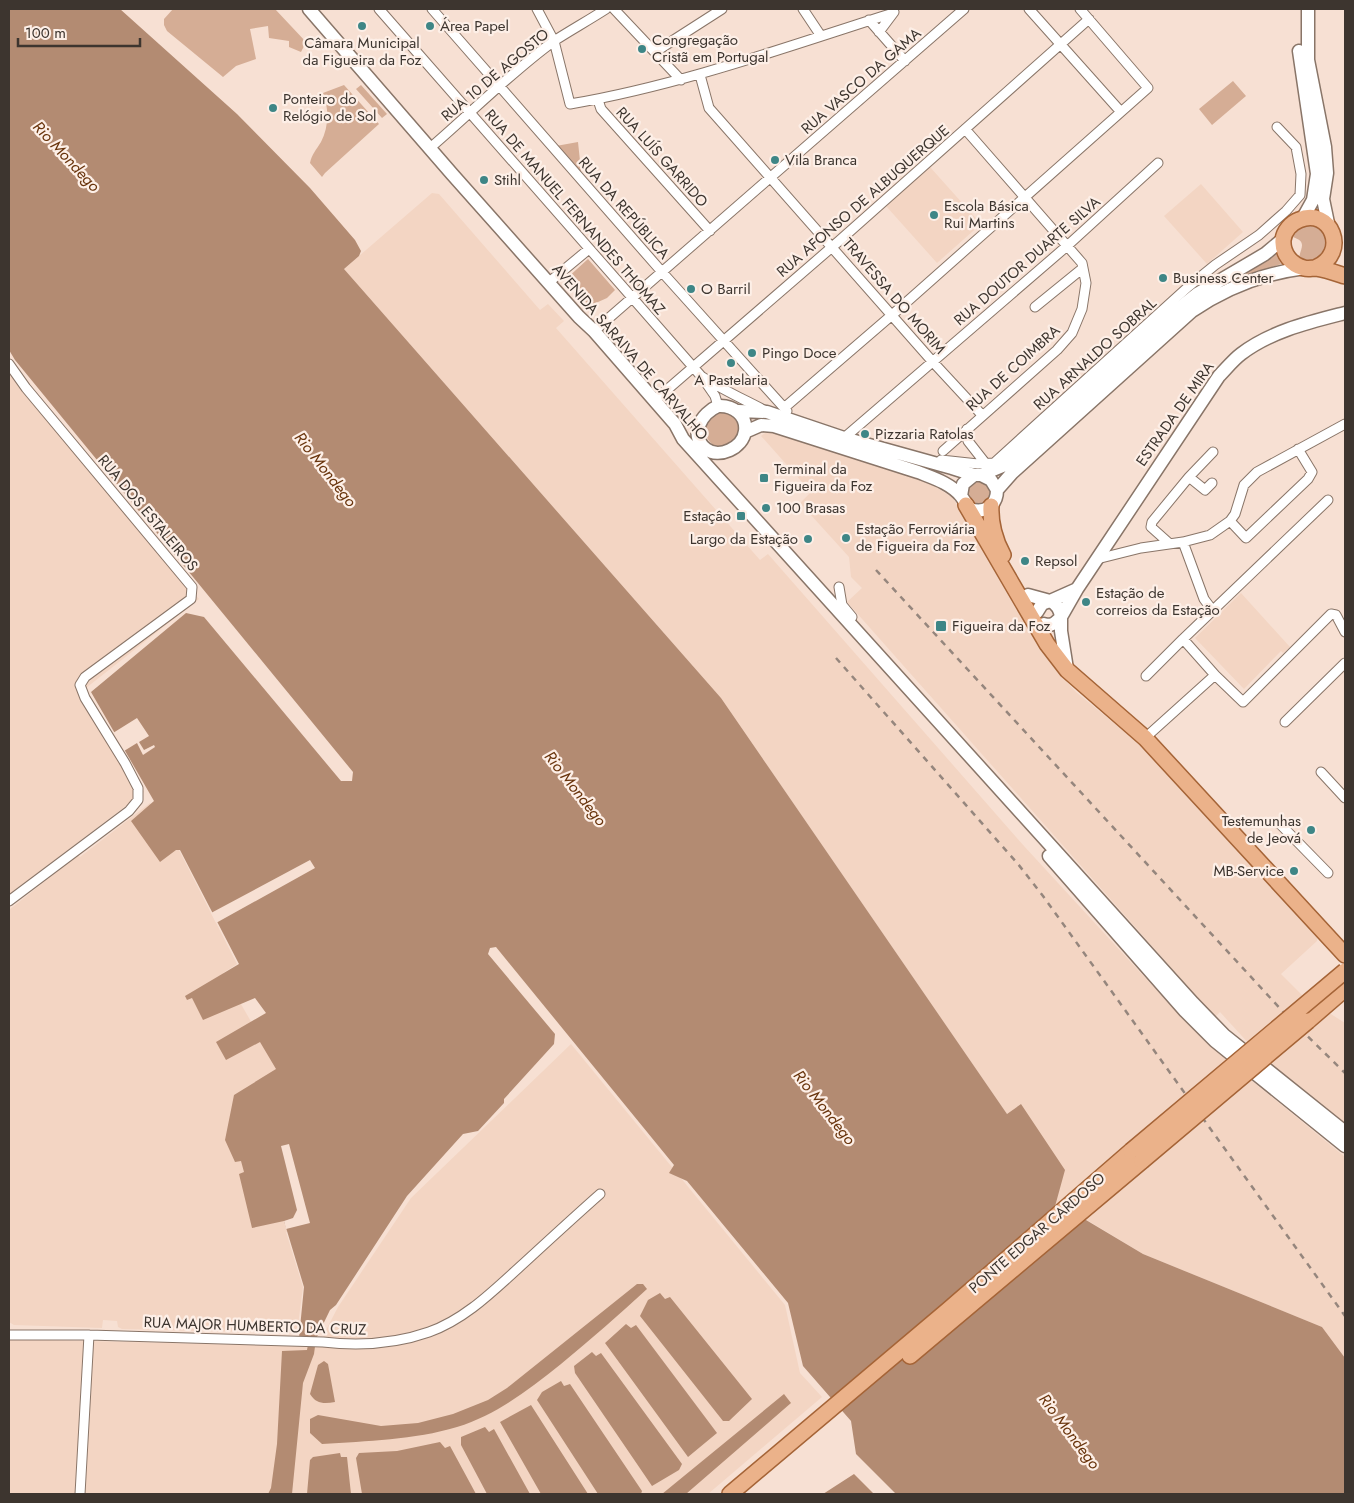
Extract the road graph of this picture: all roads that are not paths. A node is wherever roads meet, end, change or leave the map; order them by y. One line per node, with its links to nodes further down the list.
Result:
1 (309, 9): 31 (main road, AVENIDA SARAIVA DE CARVALHO)
2 (379, 9): 28 (street, RUA DE MANUEL FERNANDES THOMAZ)
3 (432, 9): 25 (street, RUA DA REPÚBLICA)
4 (537, 9): 19 (street)
5 (606, 9): 19 (street, RUA 10 DE AGOSTO)
6 (614, 9): 21 (street)
7 (722, 9): 21 (street)
8 (803, 9): 18 (street)
9 (964, 9): 22 (street, RUA VASCO DA GAMA)
10 (1029, 9): 20 (street)
11 (1080, 9): 15 (street)
12 (1299, 9): 35 (main road)
13 (1308, 9): 37 (main road)
14 (895, 11): 16 (street); 17 (street)
15 (1089, 19): 20 (street, RUA AFONSO DE ALBUQUERQUE); 27 (street)
16 (869, 20): 17 (street); 18 (street)
17 (879, 32): 22 (street)
18 (821, 36): 23 (street)
19 (554, 41): 25 (street, RUA 10 DE AGOSTO); 26 (street)
20 (1060, 44): 27 (street); 30 (street, RUA AFONSO DE ALBUQUERQUE)
21 (655, 52): 24 (street)
22 (905, 61): 33 (street, RUA VASCO DA GAMA)
23 (700, 75): 24 (street); 33 (street, TRAVESSA DO MORIM)
24 (681, 80): 26 (street)
25 (499, 86): 28 (street, RUA 10 DE AGOSTO); 45 (street, RUA DA REPÚBLICA)
26 (598, 100): 36 (street, RUA LUÍS GARRIDO)
27 (1121, 112): 34 (street)
28 (470, 113): 31 (street, RUA 10 DE AGOSTO); 41 (street, RUA DE MANUEL FERNANDES THOMAZ)
29 (1277, 127): 35 (street, RUA ARNALDO SOBRAL)
30 (965, 129): 34 (street); 39 (street, RUA AFONSO DE ALBUQUERQUE)
31 (430, 148): 47 (main road, AVENIDA SARAIVA DE CARVALHO)
32 (1158, 163): 40 (street, RUA DOUTOR DUARTE SILVA)
33 (772, 178): 36 (street, RUA VASCO DA GAMA); 39 (street, TRAVESSA DO MORIM)
34 (1024, 198): 40 (street); 51 (street)
35 (1295, 217): 37 (main road); 38 (main road); 76 (street, RUA ARNALDO SOBRAL)
36 (710, 231): 45 (street, RUA VASCO DA GAMA)
37 (1331, 233): 42 (main road); 44 (main road)
38 (1284, 239): 44 (main road); 76 (main road)
39 (832, 246): 51 (street, TRAVESSA DO MORIM); 53 (street, RUA AFONSO DE ALBUQUERQUE)
40 (1067, 246): 43 (street); 54 (street, RUA DOUTOR DUARTE SILVA)
41 (589, 249): 47 (street); 48 (street, RUA DE MANUEL FERNANDES THOMAZ)
42 (1345, 249)
43 (1083, 268): 49 (street); 63 (street, RUA DE COIMBRA)
44 (1310, 268): 46 (main road); 80 (main road)
45 (662, 272): 48 (street, RUA VASCO DA GAMA); 53 (street, RUA DA REPÚBLICA)
46 (1345, 275)
47 (548, 283): 52 (main road, AVENIDA SARAIVA DE CARVALHO)
48 (633, 298): 52 (street, RUA VASCO DA GAMA); 56 (street, RUA DE MANUEL FERNANDES THOMAZ)
49 (1035, 307)
50 (1345, 313): 87 (main road, ESTRADA DE MIRA)
51 (892, 315): 54 (street, TRAVESSA DO MORIM); 61 (street)
52 (594, 332): 59 (main road, AVENIDA SARAIVA DE CARVALHO)
53 (723, 342): 56 (street, RUA AFONSO DE ALBUQUERQUE); 61 (street, RUA DA REPÚBLICA)
54 (932, 361): 63 (street, TRAVESSA DO MORIM); 70 (street, RUA DOUTOR DUARTE SILVA)
55 (9, 364): 108 (street, RUA DOS ESTALEIROS)
56 (694, 368): 57 (street, RUA DE MANUEL FERNANDES THOMAZ); 59 (street, RUA AFONSO DE ALBUQUERQUE)
57 (701, 376): 58 (street, RUA DE MANUEL FERNANDES THOMAZ); 60 (street)
58 (719, 388): 60 (street); 62 (street, RUA DE MANUEL FERNANDES THOMAZ)
59 (654, 401): 65 (main road, AVENIDA SARAIVA DE CARVALHO)
60 (729, 408): 62 (main road); 67 (main road); 69 (main road)
61 (784, 408): 64 (street, RUA DA REPÚBLICA)
62 (767, 412): 64 (main road)
63 (982, 415): 68 (street, RUA DE COIMBRA)
64 (797, 422): 70 (main road)
65 (675, 424): 67 (main road); 71 (main road); 78 (main road, AVENIDA SARAIVA DE CARVALHO)
66 (1345, 424): 73 (street)
67 (698, 425): 71 (main road)
68 (967, 429): 72 (street, RUA DE COIMBRA); 76 (street)
69 (745, 432): 74 (main road); 81 (main road)
70 (844, 438): 76 (main road)
71 (705, 447): 74 (main road); 78 (main road)
72 (943, 450)
73 (1298, 450): 84 (street); 84 (street)
74 (726, 452): 78 (main road)
75 (1213, 452): 77 (street)
76 (980, 472): 80 (main road); 81 (main road)
77 (1189, 476): 79 (street); 86 (street)
78 (721, 480): 101 (main road, AVENIDA SARAIVA DE CARVALHO)
79 (1212, 483)
80 (997, 490): 83 (main road)
81 (963, 500): 83 (main road); 94 (main road)
82 (1328, 500): 92 (street)
83 (991, 506): 90 (main road)
84 (1230, 521): 85 (street)
85 (1183, 542): 86 (street); 92 (street)
86 (1170, 544): 87 (street)
87 (1097, 559): 89 (main road, ESTRADA DE MIRA)
88 (839, 587): 101 (street)
89 (1077, 589): 91 (main road); 93 (main road, ESTRADA DE MIRA)
90 (1028, 595): 91 (main road); 94 (main road)
91 (1050, 601): 93 (main road); 94 (main road)
92 (1213, 611): 96 (street)
93 (1062, 617): 94 (main road); 98 (main road)
94 (1038, 619): 98 (main road)
95 (1345, 632): 99 (street)
96 (1183, 639): 99 (street); 100 (street)
97 (1345, 663): 102 (street)
98 (1067, 670): 103 (main road)
99 (1215, 675): 103 (street)
100 (1146, 676)
101 (911, 691): 112 (main road, AVENIDA SARAIVA DE CARVALHO)
102 (1285, 722)
103 (1145, 738): 109 (main road)
104 (1321, 772): 105 (street)
105 (1345, 798)
106 (1280, 824): 107 (street)
107 (1328, 873)
108 (9, 901)
109 (1345, 955)
110 (1345, 972): 119 (main road, PONTE EDGAR CARDOSO, bridge)
111 (1345, 989): 120 (main road, PONTE EDGAR CARDOSO, bridge)
112 (1189, 1007): 113 (main road); 114 (main road)
113 (1345, 1132)
114 (1345, 1146)
115 (600, 1194): 117 (street, RUA MAJOR HUMBERTO DA CRUZ)
116 (9, 1335): 117 (street, RUA MAJOR HUMBERTO DA CRUZ)
117 (89, 1335): 118 (street)
118 (80, 1494)
119 (730, 1494)
120 (746, 1494)

